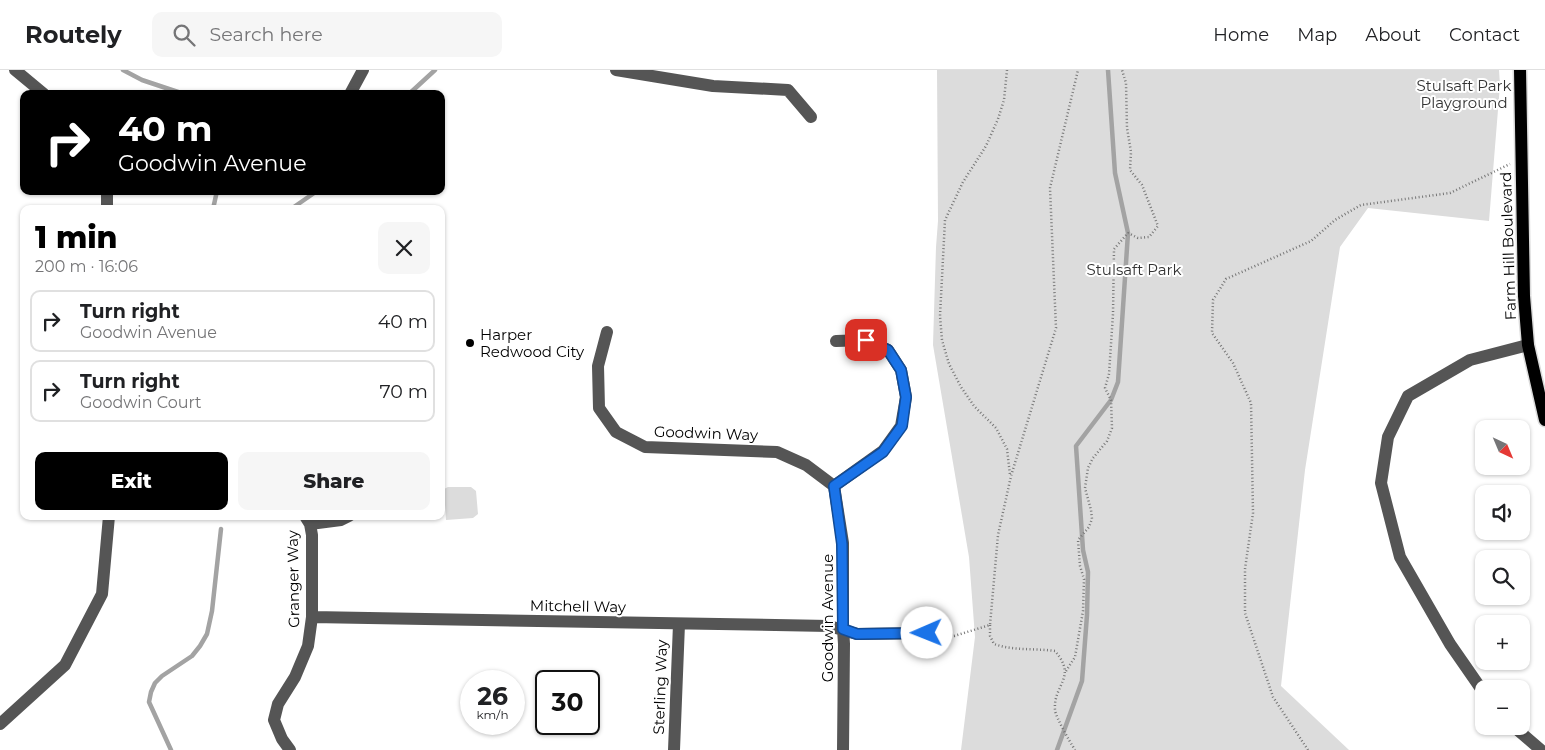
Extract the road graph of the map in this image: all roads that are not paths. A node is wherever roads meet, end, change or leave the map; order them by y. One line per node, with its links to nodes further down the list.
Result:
1 (15, 70): 5 (street)
2 (363, 70): 6 (street)
3 (616, 70): 7 (street)
4 (1520, 70): 10 (main road, Farm Hill Boulevard)
5 (40, 90)
6 (352, 90)
7 (811, 117)
8 (606, 332): 12 (street, Goodwin Way)
9 (836, 341): 12 (street)
10 (1528, 345): 11 (main road, Farm Hill Boulevard); 20 (street)
11 (1545, 420)
12 (834, 486): 18 (street, Goodwin Avenue)
13 (110, 520): 21 (street)
14 (307, 520): 15 (street); 16 (street, Granger Way)
15 (341, 520)
16 (312, 617): 17 (street, Mitchell Way); 23 (street, Granger Way)
17 (678, 624): 18 (street, Mitchell Way); 24 (street, Sterling Way)
18 (843, 629): 19 (street, Mitchell Way); 25 (street, Goodwin Avenue)
19 (927, 633)
20 (1475, 680)
21 (0, 724)
22 (1524, 735): 26 (street)
23 (290, 750)
24 (674, 750)
25 (843, 750)
26 (1541, 750)

